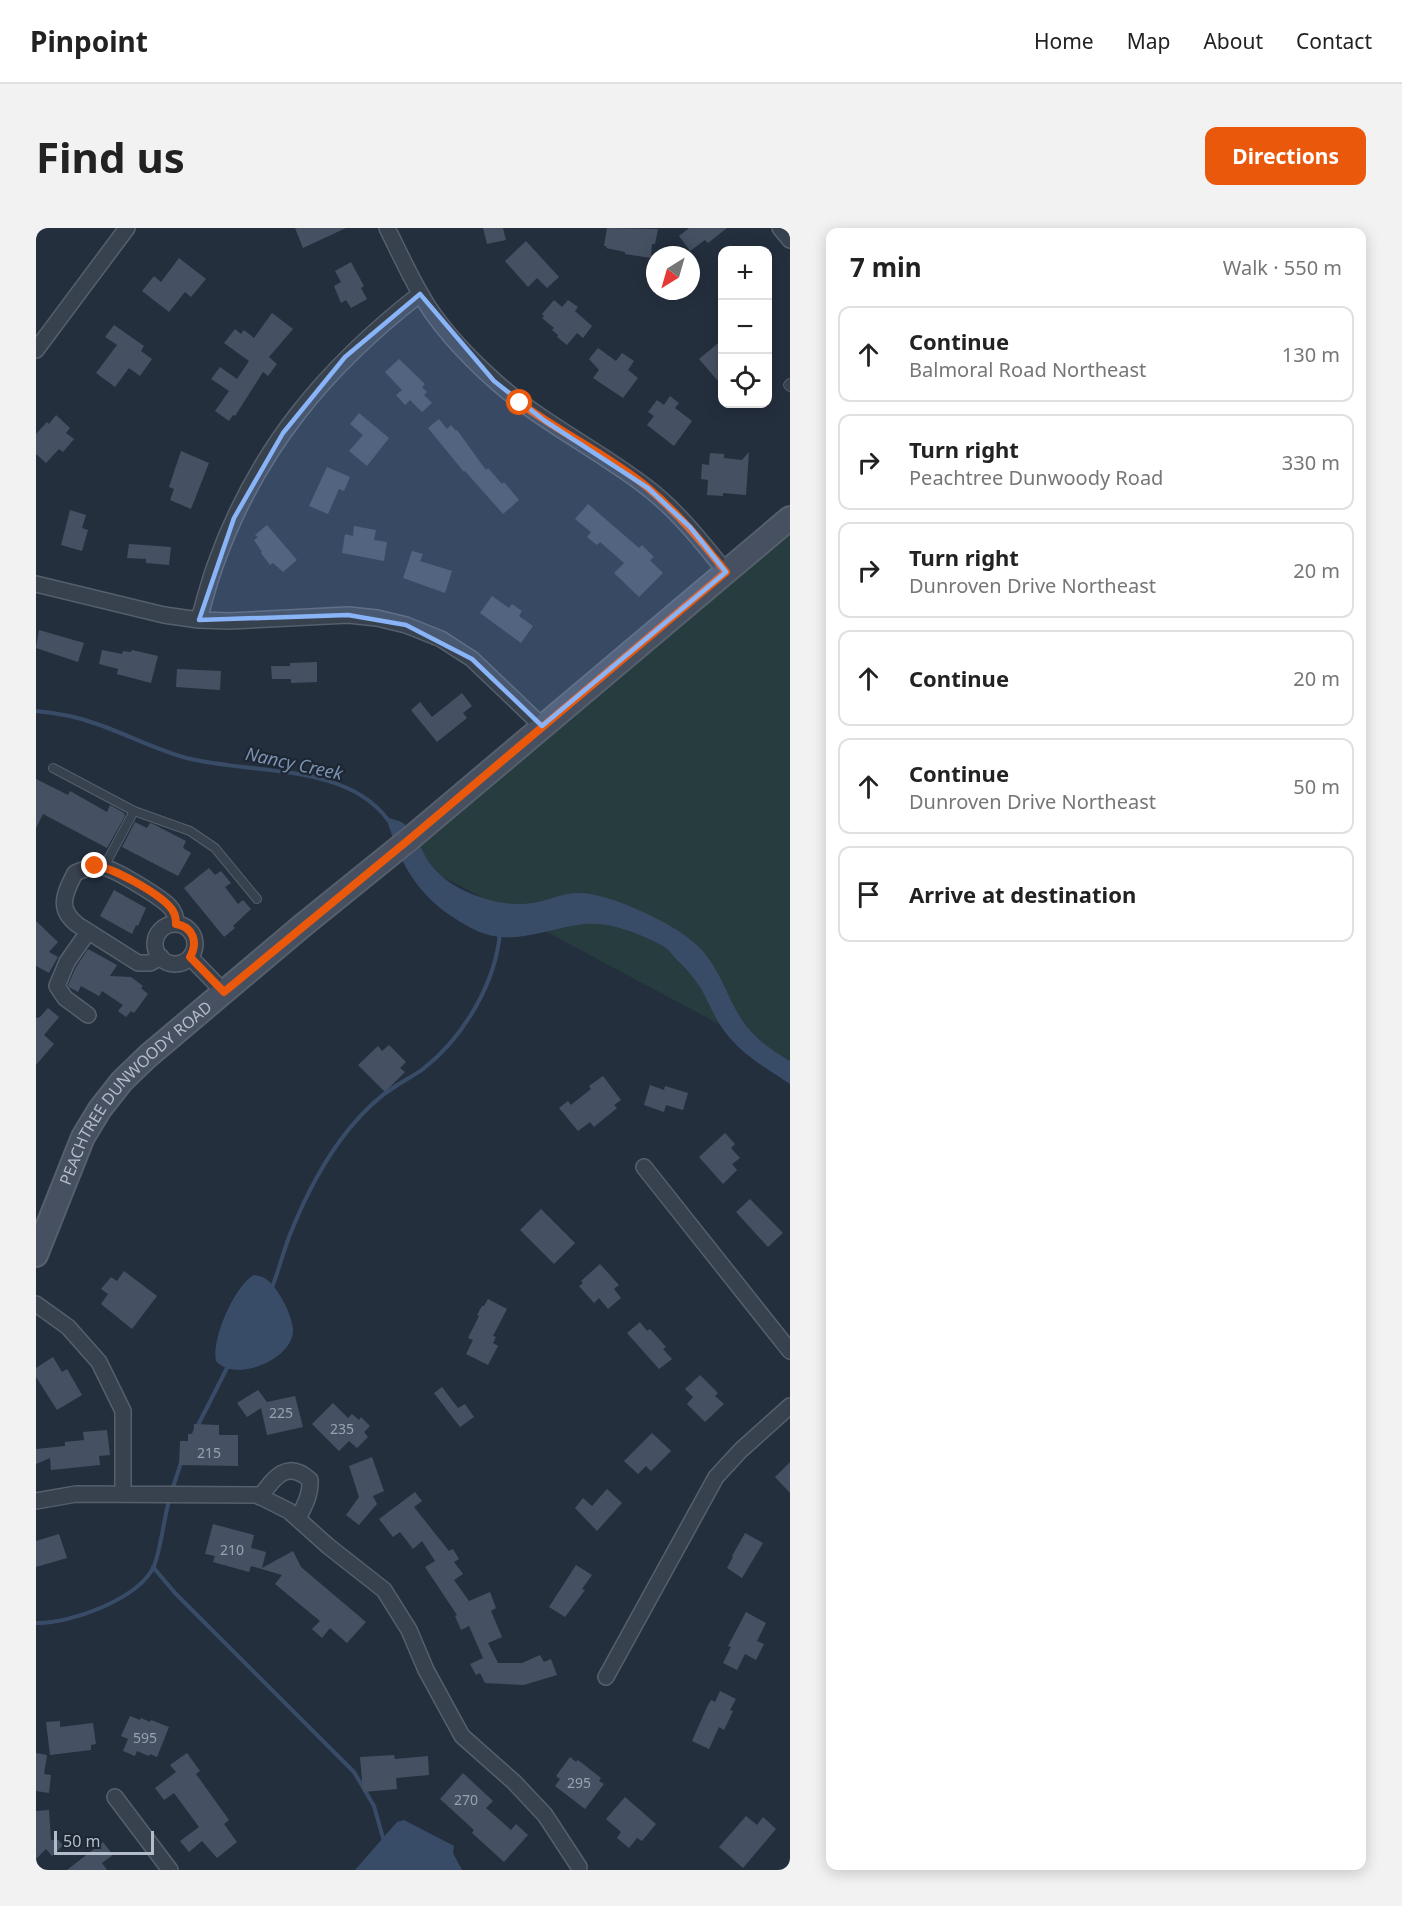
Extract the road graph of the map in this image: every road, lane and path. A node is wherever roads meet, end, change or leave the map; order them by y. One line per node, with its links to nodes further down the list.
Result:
1 (127, 228): 6 (street)
2 (387, 228): 5 (street)
3 (780, 228): 4 (street)
4 (790, 240)
5 (420, 294): 8 (street); 10 (street)
6 (36, 350)
7 (790, 518): 8 (main road, PEACHTREE DUNWOODY ROAD)
8 (726, 572): 11 (main road, PEACHTREE DUNWOODY ROAD)
9 (36, 584): 10 (street)
10 (199, 620): 11 (street)
11 (542, 726): 20 (main road, PEACHTREE DUNWOODY ROAD)
12 (53, 768): 13 (lane)
13 (134, 811): 14 (lane); 15 (lane)
14 (104, 867): 16 (street); 17 (street)
15 (257, 899)
16 (176, 924): 18 (street); 19 (street)
17 (88, 932): 18 (street); 21 (street)
18 (161, 957): 19 (street)
19 (190, 957): 20 (street)
20 (224, 992): 23 (main road, PEACHTREE DUNWOODY ROAD)
21 (88, 1015)
22 (644, 1167): 25 (street)
23 (36, 1254)
24 (36, 1305): 27 (street)
25 (790, 1351)
26 (790, 1406): 31 (street)
27 (123, 1493): 28 (street); 29 (street)
28 (260, 1497): 30 (street); 30 (street)
29 (36, 1501)
30 (298, 1519): 33 (street)
31 (606, 1677)
32 (115, 1797): 34 (street)
33 (579, 1867)
34 (170, 1870)

